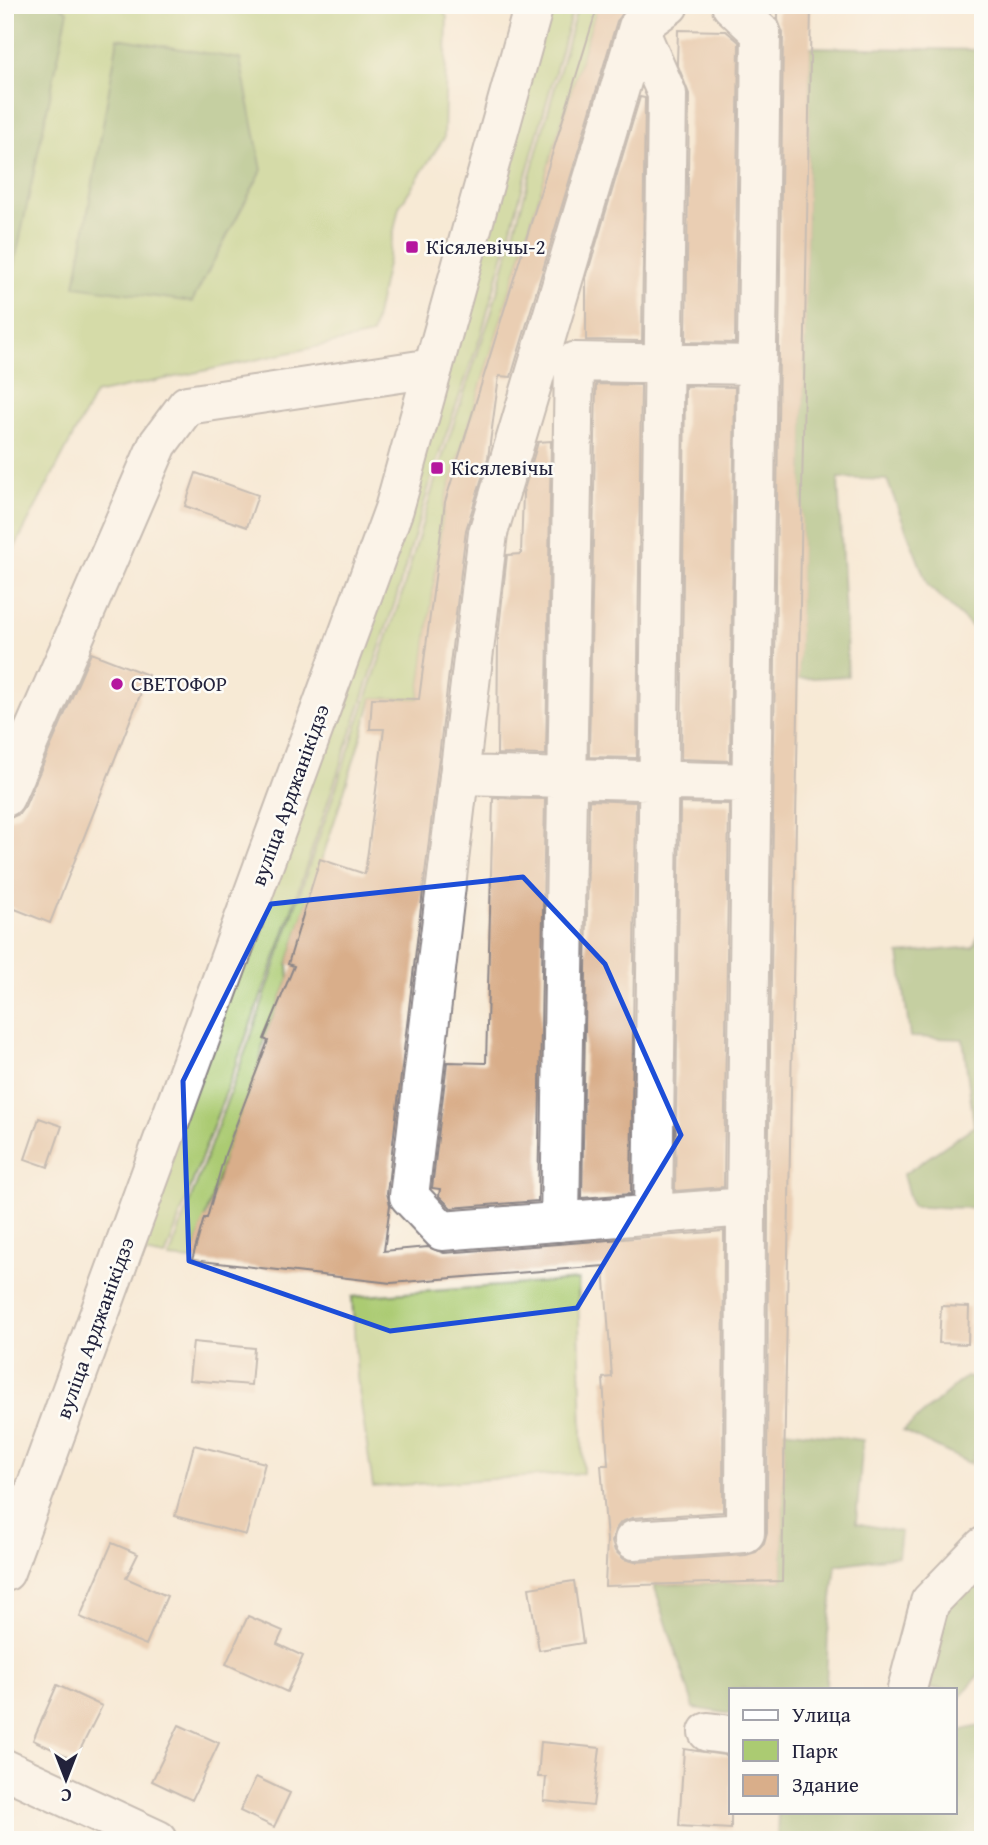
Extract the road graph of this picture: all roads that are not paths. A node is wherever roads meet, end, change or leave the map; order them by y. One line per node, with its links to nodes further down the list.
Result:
1 (534, 5): 8 (main road, вуліца Арджанікідзэ)
2 (669, 5): 4 (main road)
3 (730, 5): 7 (main road)
4 (638, 27): 5 (main road); 6 (main road)
5 (558, 358): 6 (main road); 9 (main road); 10 (main road)
6 (663, 363): 7 (main road); 11 (main road)
7 (757, 365): 12 (main road)
8 (433, 368): 13 (main road); 19 (main road, вуліца Арджанікідзэ)
9 (459, 775): 10 (main road); 16 (main road)
10 (567, 780): 11 (main road); 16 (main road)
11 (658, 782): 12 (main road); 15 (main road)
12 (751, 783): 14 (main road)
13 (5, 797)
14 (746, 1207): 15 (main road); 17 (main road)
15 (653, 1215): 16 (main road)
16 (560, 1222)
17 (634, 1540)
18 (983, 1546): 20 (main road)
19 (5, 1572)
20 (907, 1688)
21 (5, 1769): 22 (main road)
22 (158, 1840)

